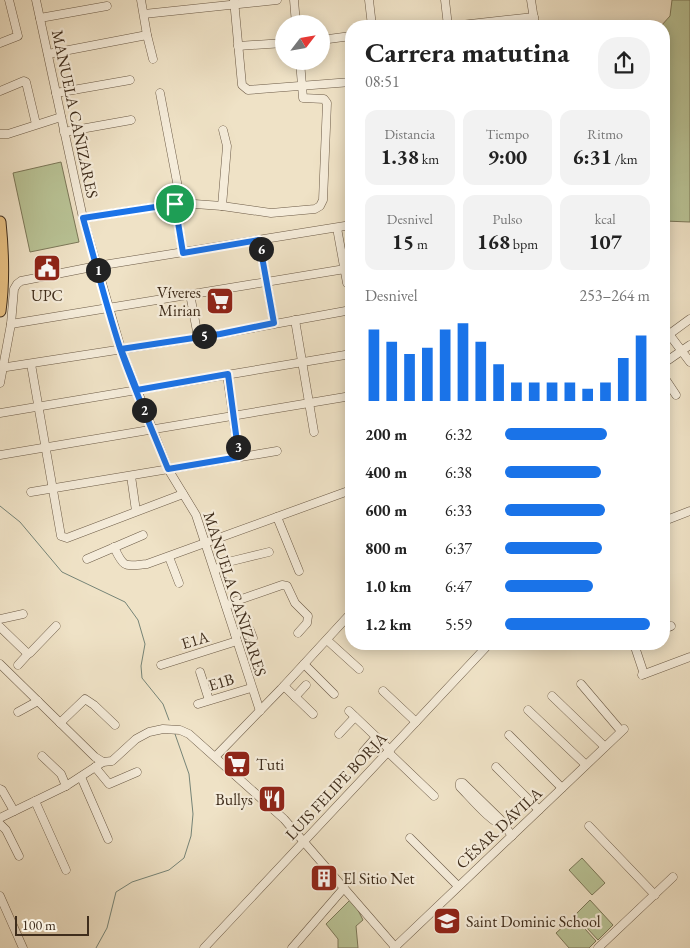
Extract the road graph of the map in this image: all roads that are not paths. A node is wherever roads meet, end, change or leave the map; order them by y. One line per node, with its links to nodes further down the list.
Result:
1 (9, 0): 22 (street)
2 (36, 0): 14 (street, MANUELA CAÑIZARES)
3 (142, 0): 11 (street)
4 (277, 0): 9 (street)
5 (294, 0): 12 (street)
6 (369, 0): 15 (street)
7 (445, 0): 16 (street)
8 (531, 0): 13 (street)
9 (234, 3): 11 (street); 24 (street)
10 (107, 6): 14 (street)
11 (144, 14): 19 (street)
12 (295, 15)
13 (534, 17): 17 (street); 18 (street)
14 (40, 18): 25 (street, MANUELA CAÑIZARES)
15 (371, 20)
16 (447, 20)
17 (507, 20)
18 (534, 20)
19 (147, 35): 25 (street); 26 (street)
20 (345, 37): 21 (street)
21 (330, 39)
22 (0, 44)
23 (275, 44): 24 (street)
24 (238, 46): 30 (street)
25 (48, 54): 32 (street, MANUELA CAÑIZARES)
26 (153, 59)
27 (301, 70): 30 (street)
28 (130, 80): 32 (street)
29 (345, 82): 30 (street)
30 (302, 86): 41 (street)
31 (0, 91): 36 (street)
32 (56, 93): 34 (street, MANUELA CAÑIZARES)
33 (160, 93): 40 (street)
34 (61, 117): 36 (street); 38 (street, MANUELA CAÑIZARES)
35 (131, 120): 38 (street)
36 (36, 124): 39 (street)
37 (223, 130): 41 (street)
38 (64, 132): 42 (street, MANUELA CAÑIZARES)
39 (0, 134)
40 (178, 204): 41 (street); 42 (street); 47 (street)
41 (222, 206)
42 (83, 218): 49 (street, MANUELA CAÑIZARES)
43 (0, 222): 54 (highway)
44 (345, 226): 45 (street)
45 (336, 228): 46 (street); 48 (street)
46 (259, 240): 47 (street); 51 (street)
47 (183, 253): 49 (street)
48 (345, 261)
49 (97, 266): 53 (street, MANUELA CAÑIZARES); 59 (street)
50 (345, 268): 51 (street)
51 (266, 281): 52 (street); 58 (street)
52 (190, 294): 53 (street); 61 (street)
53 (108, 308): 59 (street); 64 (street, MANUELA CAÑIZARES)
54 (0, 311)
55 (345, 311): 57 (street)
56 (690, 319): 60 (street)
57 (295, 320): 58 (street); 68 (street)
58 (274, 323): 61 (street)
59 (11, 324): 71 (street)
60 (670, 333)
61 (198, 337): 64 (street)
62 (670, 340): 65 (street)
63 (690, 344): 65 (street)
64 (121, 349): 70 (street); 75 (street, MANUELA CAÑIZARES)
65 (681, 351): 67 (street); 69 (street)
66 (345, 355): 68 (street)
67 (670, 359)
68 (302, 362): 72 (street); 78 (street)
69 (690, 362)
70 (31, 364): 71 (street); 79 (street)
71 (2, 368): 73 (street)
72 (228, 374): 75 (street); 81 (street)
73 (0, 383)
74 (670, 386): 76 (street)
75 (137, 390): 79 (street); 82 (street, MANUELA CAÑIZARES)
76 (676, 395)
77 (345, 397): 78 (street)
78 (309, 403): 81 (street); 83 (street)
79 (38, 407): 80 (street); 84 (street)
80 (0, 413)
81 (232, 415): 82 (street); 87 (street)
82 (153, 431): 84 (street); 88 (street, MANUELA CAÑIZARES)
83 (314, 432)
84 (46, 448): 86 (street); 90 (street)
85 (277, 451): 87 (street)
86 (0, 455)
87 (239, 457): 88 (street)
88 (168, 469): 89 (street); 93 (street, MANUELA CAÑIZARES)
89 (131, 476): 90 (street); 94 (street)
90 (52, 489): 91 (street); 94 (street)
91 (31, 492)
92 (345, 492): 96 (street)
93 (183, 494): 94 (street); 99 (street, MANUELA CAÑIZARES)
94 (136, 511)
95 (690, 511): 97 (street)
96 (277, 517): 99 (street); 105 (street)
97 (670, 519)
98 (143, 535): 100 (street)
99 (206, 544): 102 (street); 104 (street, MANUELA CAÑIZARES)
100 (114, 547): 102 (street); 103 (street)
101 (269, 552): 104 (street)
102 (168, 557): 106 (street)
103 (87, 559)
104 (215, 571): 107 (street, MANUELA CAÑIZARES)
105 (299, 571)
106 (178, 583)
107 (226, 606): 113 (street); 114 (street, MANUELA CAÑIZARES)
108 (23, 614): 109 (street)
109 (0, 619)
110 (345, 620): 116 (street)
111 (56, 626): 119 (street)
112 (0, 627): 119 (street)
113 (298, 633)
114 (236, 638): 115 (street); 124 (street, E1A); 130 (street, MANUELA CAÑIZARES)
115 (253, 638)
116 (327, 640): 122 (street); 125 (street)
117 (483, 650): 142 (street, LUIS FELIPE BORJA)
118 (636, 650): 120 (street)
119 (28, 654): 123 (street)
120 (690, 657)
121 (0, 664): 136 (street)
122 (304, 664): 129 (street); 132 (street)
123 (18, 665)
124 (161, 665)
125 (359, 669)
126 (200, 672): 135 (street)
127 (581, 684): 148 (street, CÉSAR DÁVILA)
128 (306, 685): 134 (street)
129 (284, 686): 134 (street); 139 (street)
130 (252, 688): 135 (street, E1B); 139 (street, MANUELA CAÑIZARES)
131 (383, 691): 142 (street)
132 (334, 694)
133 (552, 696): 148 (street)
134 (295, 697): 141 (street)
135 (209, 700): 137 (street, E1B)
136 (38, 701): 140 (street); 143 (street)
137 (198, 704)
138 (528, 710): 154 (street)
139 (260, 711): 152 (street)
140 (18, 712)
141 (313, 714)
142 (416, 722): 149 (street, LUIS FELIPE BORJA)
143 (60, 723): 144 (street); 153 (street)
144 (115, 725)
145 (340, 734): 147 (street)
146 (509, 735): 160 (street)
147 (376, 737): 149 (street); 150 (street)
148 (605, 747): 154 (street, CÉSAR DÁVILA)
149 (389, 751): 162 (street); 173 (street, LUIS FELIPE BORJA)
150 (362, 752)
151 (42, 756): 159 (street)
152 (215, 757): 153 (street); 173 (street)
153 (103, 762): 155 (street)
154 (586, 765): 160 (street, CÉSAR DÁVILA)
155 (95, 767): 157 (street); 158 (street)
156 (496, 767): 164 (street)
157 (137, 772)
158 (81, 777): 159 (street); 172 (street)
159 (66, 786): 163 (street)
160 (562, 788): 164 (street, CÉSAR DÁVILA)
161 (0, 789): 165 (street)
162 (434, 796)
163 (35, 801): 165 (street); 175 (street)
164 (539, 810): 170 (street, CÉSAR DÁVILA)
165 (14, 811): 166 (street)
166 (0, 818)
167 (0, 824): 174 (street)
168 (505, 826): 168 (street); 170 (street)
169 (589, 826): 179 (street)
170 (512, 836): 177 (street, CÉSAR DÁVILA)
171 (410, 838): 177 (street)
172 (108, 839)
173 (304, 842): 178 (street); 183 (street, LUIS FELIPE BORJA)
174 (19, 856)
175 (66, 870)
176 (673, 877): 179 (street)
177 (458, 886): 184 (street, CÉSAR DÁVILA)
178 (344, 888): 181 (street); 184 (street)
179 (655, 895): 185 (street)
180 (0, 896): 182 (street)
181 (297, 946)
182 (23, 948)
183 (204, 948)
184 (395, 948)
185 (598, 948)

